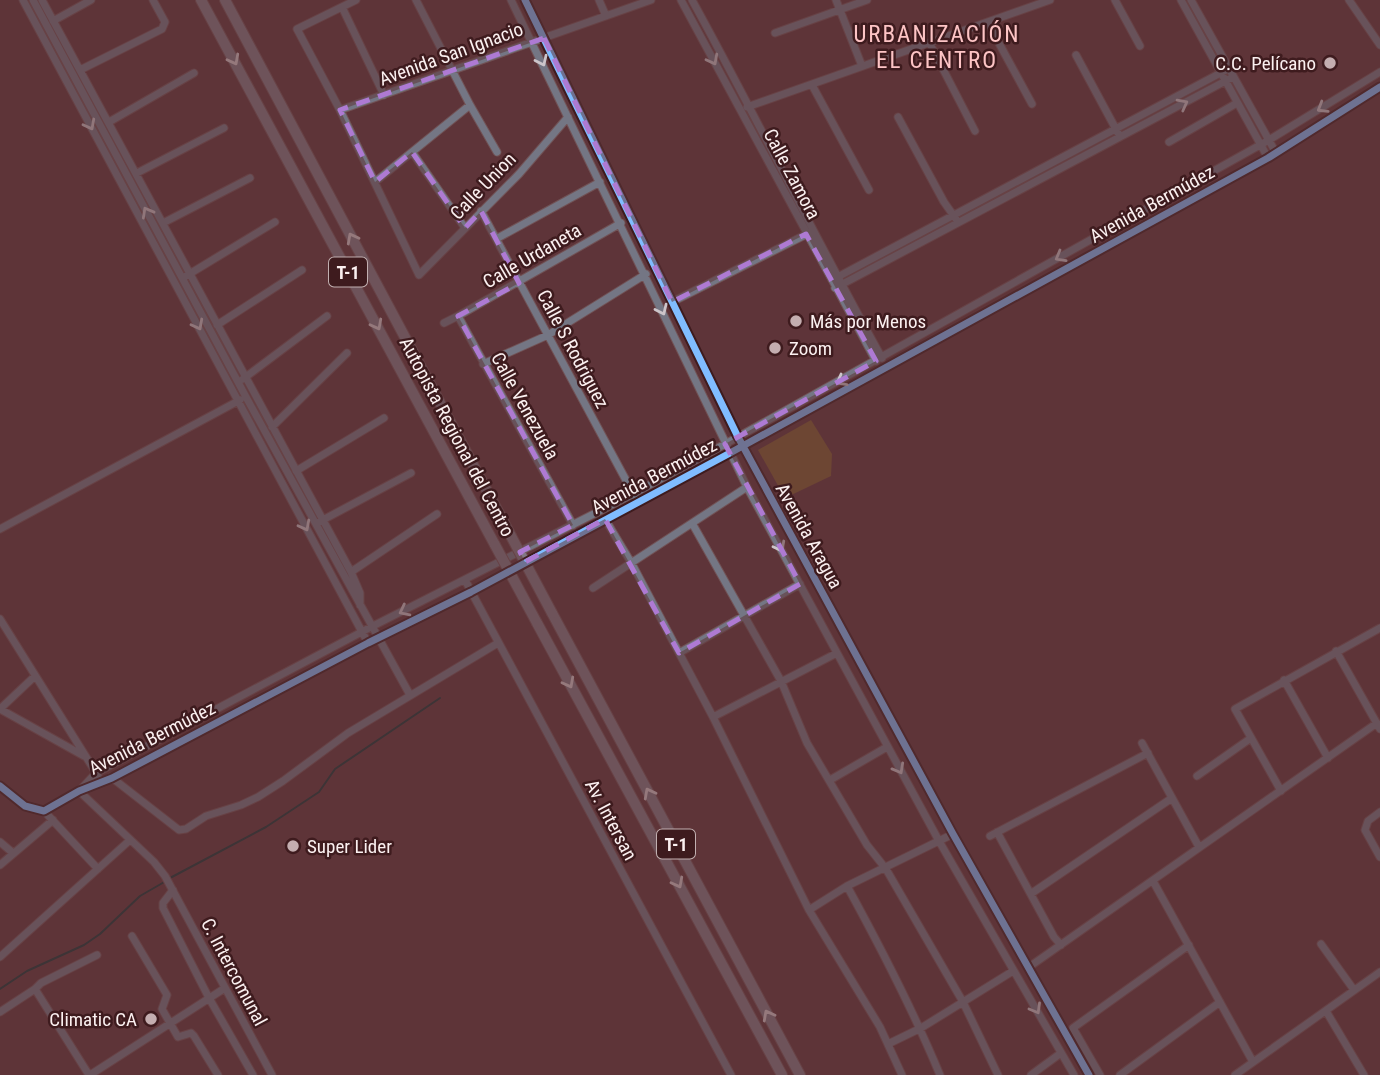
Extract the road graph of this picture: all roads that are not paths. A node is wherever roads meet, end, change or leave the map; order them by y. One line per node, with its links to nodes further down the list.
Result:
1 (23, 0): 95 (street, one-way to 95)
2 (33, 0): 81 (street, one-way to 2)
3 (42, 0): 26 (street)
4 (91, 0): 26 (street)
5 (153, 0): 37 (street)
6 (201, 0): 200 (highway, Autopista Regional del Centro / T-1, one-way to 200, bridge)
7 (225, 0): 201 (highway, Autopista Regional del Centro / T-1, one-way to 7, bridge)
8 (356, 0): 23 (street)
9 (416, 0): 38 (street)
10 (511, 0): 30 (street, Avenida Aragua)
11 (525, 0): 29 (street, Avenida Aragua)
12 (599, 0): 25 (street)
13 (651, 0): 25 (street, Avenida San Ignacio)
14 (681, 0): 52 (street, Calle Zamora, one-way to 52)
15 (692, 0): 50 (street, Calle Zamora)
16 (836, 0): 24 (street)
17 (867, 0): 24 (street)
18 (1050, 0): 27 (street)
19 (1115, 0): 33 (street)
20 (1181, 0): 41 (street)
21 (1191, 0): 36 (street)
22 (1349, 0): 32 (street)
23 (342, 7): 46 (street); 51 (street)
24 (840, 9): 28 (street); 35 (street)
25 (606, 16): 29 (street, Avenida San Ignacio)
26 (53, 21): 37 (street)
27 (988, 23): 31 (street); 48 (street)
28 (775, 33)
29 (544, 38): 30 (street, Avenida San Ignacio); 85 (street, Avenida Aragua)
30 (533, 42): 38 (street, Avenida San Ignacio); 53 (street, Avenida Aragua, one-way to 53)
31 (930, 44): 35 (street); 57 (street)
32 (1380, 45)
33 (1140, 46)
34 (1076, 55): 58 (street)
35 (862, 66): 44 (street)
36 (1228, 69): 41 (street); 42 (street)
37 (80, 70): 55 (street)
38 (452, 70): 46 (street, Avenida San Ignacio); 49 (street)
39 (1380, 72): 59 (street, Avenida Bermúdez, one-way to 59)
40 (194, 73): 55 (street)
41 (1220, 73): 43 (street); 58 (street)
42 (1233, 77): 43 (street); 59 (street)
43 (1224, 82): 47 (street); 58 (street, one-way to 43)
44 (812, 85): 50 (street); 70 (street)
45 (1380, 87): 64 (street, Avenida Bermúdez)
46 (384, 95): 51 (street, Avenida San Ignacio)
47 (1237, 103): 60 (street); 61 (street)
48 (1032, 104)
49 (470, 105): 62 (street); 63 (street)
50 (751, 106): 52 (street); 77 (street, Calle Zamora)
51 (341, 110): 68 (street)
52 (740, 110): 77 (street, Calle Zamora)
53 (568, 117): 69 (street, Avenida Aragua); 71 (street, Calle Union)
54 (898, 117): 72 (street)
55 (109, 122): 66 (street)
56 (224, 128): 66 (street)
57 (975, 131)
58 (1118, 133): 72 (street)
59 (1269, 140): 61 (street, Avenida Bermúdez); 64 (street)
60 (1169, 142)
61 (1261, 144): 65 (street); 84 (street, Avenida Bermúdez, one-way to 84)
62 (412, 152): 68 (street); 76 (street)
63 (497, 152)
64 (1276, 153): 65 (street, Avenida Bermúdez)
65 (1268, 158): 86 (street, Avenida Bermúdez)
66 (136, 173): 74 (street)
67 (250, 178): 74 (street)
68 (375, 181): 76 (street, Calle Union)
69 (600, 182): 75 (street, Avenida Aragua); 78 (street)
70 (869, 190)
71 (481, 211): 76 (street, Calle Union); 78 (street, Calle S Rodriguez)
72 (956, 219): 83 (street)
73 (275, 222): 81 (street)
74 (163, 223): 81 (street)
75 (621, 223): 80 (street, Avenida Aragua); 82 (street, Calle Urdaneta)
76 (465, 228)
77 (810, 232): 83 (street, Calle Zamora); 85 (street)
78 (496, 239): 82 (street, Calle S Rodriguez)
79 (303, 270): 90 (street)
80 (646, 274): 91 (street); 100 (street, Avenida Aragua, one-way to 100)
81 (187, 276): 90 (street); 95 (street)
82 (519, 283): 88 (street, Calle Urdaneta); 91 (street, Calle S Rodriguez)
83 (836, 283): 93 (street, Calle Zamora)
84 (1001, 291): 86 (street); 93 (street, Avenida Bermúdez)
85 (672, 302): 99 (street, Avenida Aragua)
86 (1006, 302): 101 (street, Avenida Bermúdez)
87 (327, 316): 95 (street)
88 (458, 316): 89 (street); 94 (street, Calle Venezuela)
89 (444, 323)
90 (217, 325): 95 (street)
91 (548, 335): 94 (street); 106 (street, Calle S Rodriguez)
92 (347, 353): 98 (street)
93 (879, 360): 99 (street, Avenida Bermúdez, one-way to 99)
94 (483, 364): 112 (street, Calle Venezuela)
95 (238, 382): 96 (street)
96 (246, 397): 98 (street); 110 (street); 113 (street); 125 (street, one-way to 125)
97 (384, 418): 103 (street)
98 (272, 427): 103 (street)
99 (738, 437): 100 (street, Avenida Bermúdez); 101 (street, Avenida Aragua)
100 (725, 443): 102 (street, Avenida Aragua); 106 (street, Avenida Bermúdez)
101 (743, 446): 102 (street, Avenida Bermúdez); 157 (street, Avenida Aragua)
102 (730, 453): 105 (street, Avenida Aragua); 107 (street, Avenida Bermúdez)
103 (296, 471): 110 (street)
104 (411, 472): 110 (street)
105 (747, 487): 111 (street); 117 (street, Avenida Aragua, one-way to 117)
106 (633, 494): 107 (street, Calle S Rodriguez); 112 (street, Avenida Bermúdez)
107 (638, 502): 109 (street, Avenida Bermúdez)
108 (437, 513): 115 (street)
109 (605, 519): 114 (street); 119 (street, Avenida Bermúdez)
110 (319, 522): 115 (street); 120 (street)
111 (692, 523): 114 (street); 121 (street)
112 (573, 525): 116 (street, Avenida Bermúdez)
113 (0, 529)
114 (632, 564): 118 (street); 130 (street)
115 (351, 572): 120 (street)
116 (465, 580): 119 (street, Av. Intersan); 123 (street, Avenida Bermúdez, one-way to 123)
117 (800, 584): 121 (street); 131 (street, Avenida Aragua)
118 (593, 588)
119 (471, 592): 126 (street, Avenida Bermúdez); 128 (street, Av. Intersan)
120 (360, 606): 123 (street)
121 (745, 616): 130 (street); 134 (street)
122 (0, 620): 132 (street)
123 (371, 627): 125 (street, Avenida Bermúdez); 126 (street)
124 (1380, 628): 129 (street)
125 (362, 632): 127 (street); 145 (street, Avenida Bermúdez)
126 (379, 637): 127 (street, Avenida Bermúdez); 135 (street)
127 (368, 643): 147 (street, Avenida Bermúdez)
128 (498, 643): 135 (street); 199 (street, Av. Intersan)
129 (1336, 651): 133 (street); 138 (street)
130 (679, 653): 137 (street)
131 (837, 653): 134 (street); 141 (street, Avenida Aragua)
132 (35, 676): 136 (street); 143 (street)
133 (1284, 680): 139 (street); 144 (street)
134 (781, 681): 137 (street); 148 (street)
135 (410, 695): 147 (street)
136 (0, 709): 143 (street)
137 (713, 717): 171 (street)
138 (1378, 726): 144 (street)
139 (1251, 738): 146 (street); 152 (street)
140 (1142, 743): 142 (street)
141 (887, 747): 148 (street); 159 (street, Avenida Aragua, one-way to 159)
142 (1148, 753): 153 (street); 170 (street)
143 (88, 758): 145 (street)
144 (1328, 758): 152 (street)
145 (100, 771): 147 (street); 149 (street); 151 (street, Avenida Bermúdez)
146 (1197, 776)
147 (112, 778): 149 (street, Avenida Bermúdez)
148 (830, 780): 166 (street)
149 (102, 781): 151 (street, Avenida Bermúdez)
150 (0, 786): 154 (street)
151 (79, 791): 154 (street); 158 (street, C. Intercomunal)
152 (1281, 791): 161 (street)
153 (1172, 798): 161 (street); 170 (street)
154 (44, 811): 156 (street)
155 (1380, 812): 163 (street)
156 (53, 820): 162 (street); 165 (street)
157 (953, 834): 159 (street); 178 (street, Avenida Aragua)
158 (130, 840): 165 (street); 168 (street, C. Intercomunal)
159 (939, 841): 166 (street); 179 (street, Avenida Aragua)
160 (0, 842): 162 (street)
161 (1199, 847): 167 (street)
162 (13, 853): 164 (street)
163 (1380, 857)
164 (0, 865)
165 (98, 869): 177 (street)
166 (886, 869): 169 (street); 185 (street)
167 (1153, 881): 174 (street); 175 (street)
168 (169, 883): 181 (street, C. Intercomunal); 184 (street)
169 (847, 886): 171 (street); 190 (street)
170 (1032, 893): 175 (street)
171 (809, 909): 191 (street)
172 (132, 936): 189 (street)
173 (1321, 944): 183 (street)
174 (1189, 945): 186 (street); 208 (street)
175 (1061, 946): 178 (street)
176 (97, 955): 182 (street)
177 (0, 957)
178 (1029, 967): 207 (street, Avenida Aragua)
179 (1013, 971): 185 (street); 192 (street, Avenida Aragua, one-way to 192)
180 (1380, 974): 183 (street)
181 (225, 988): 184 (street); 198 (street, C. Intercomunal)
182 (34, 989): 188 (street); 195 (street)
183 (1354, 990): 187 (street)
184 (209, 998): 189 (street); 197 (street)
185 (963, 1002): 190 (street); 204 (street)
186 (1220, 1002): 193 (street); 209 (street)
187 (1326, 1011): 193 (street); 194 (street)
188 (0, 1012)
189 (168, 1023): 195 (street); 196 (street)
190 (921, 1028): 191 (street); 203 (street)
191 (888, 1044): 202 (street)
192 (1061, 1053): 205 (street); 206 (street, Avenida Aragua)
193 (1253, 1062): 210 (street)
194 (1363, 1072): 211 (street)
195 (90, 1075)
196 (218, 1075)
197 (253, 1075)
198 (272, 1075)
199 (731, 1075)
200 (782, 1075)
201 (800, 1075)
202 (902, 1075)
203 (940, 1075)
204 (998, 1075)
205 (1031, 1075)
206 (1073, 1075)
207 (1089, 1075)
208 (1100, 1075)
209 (1119, 1075)
210 (1235, 1075)
211 (1352, 1075)

